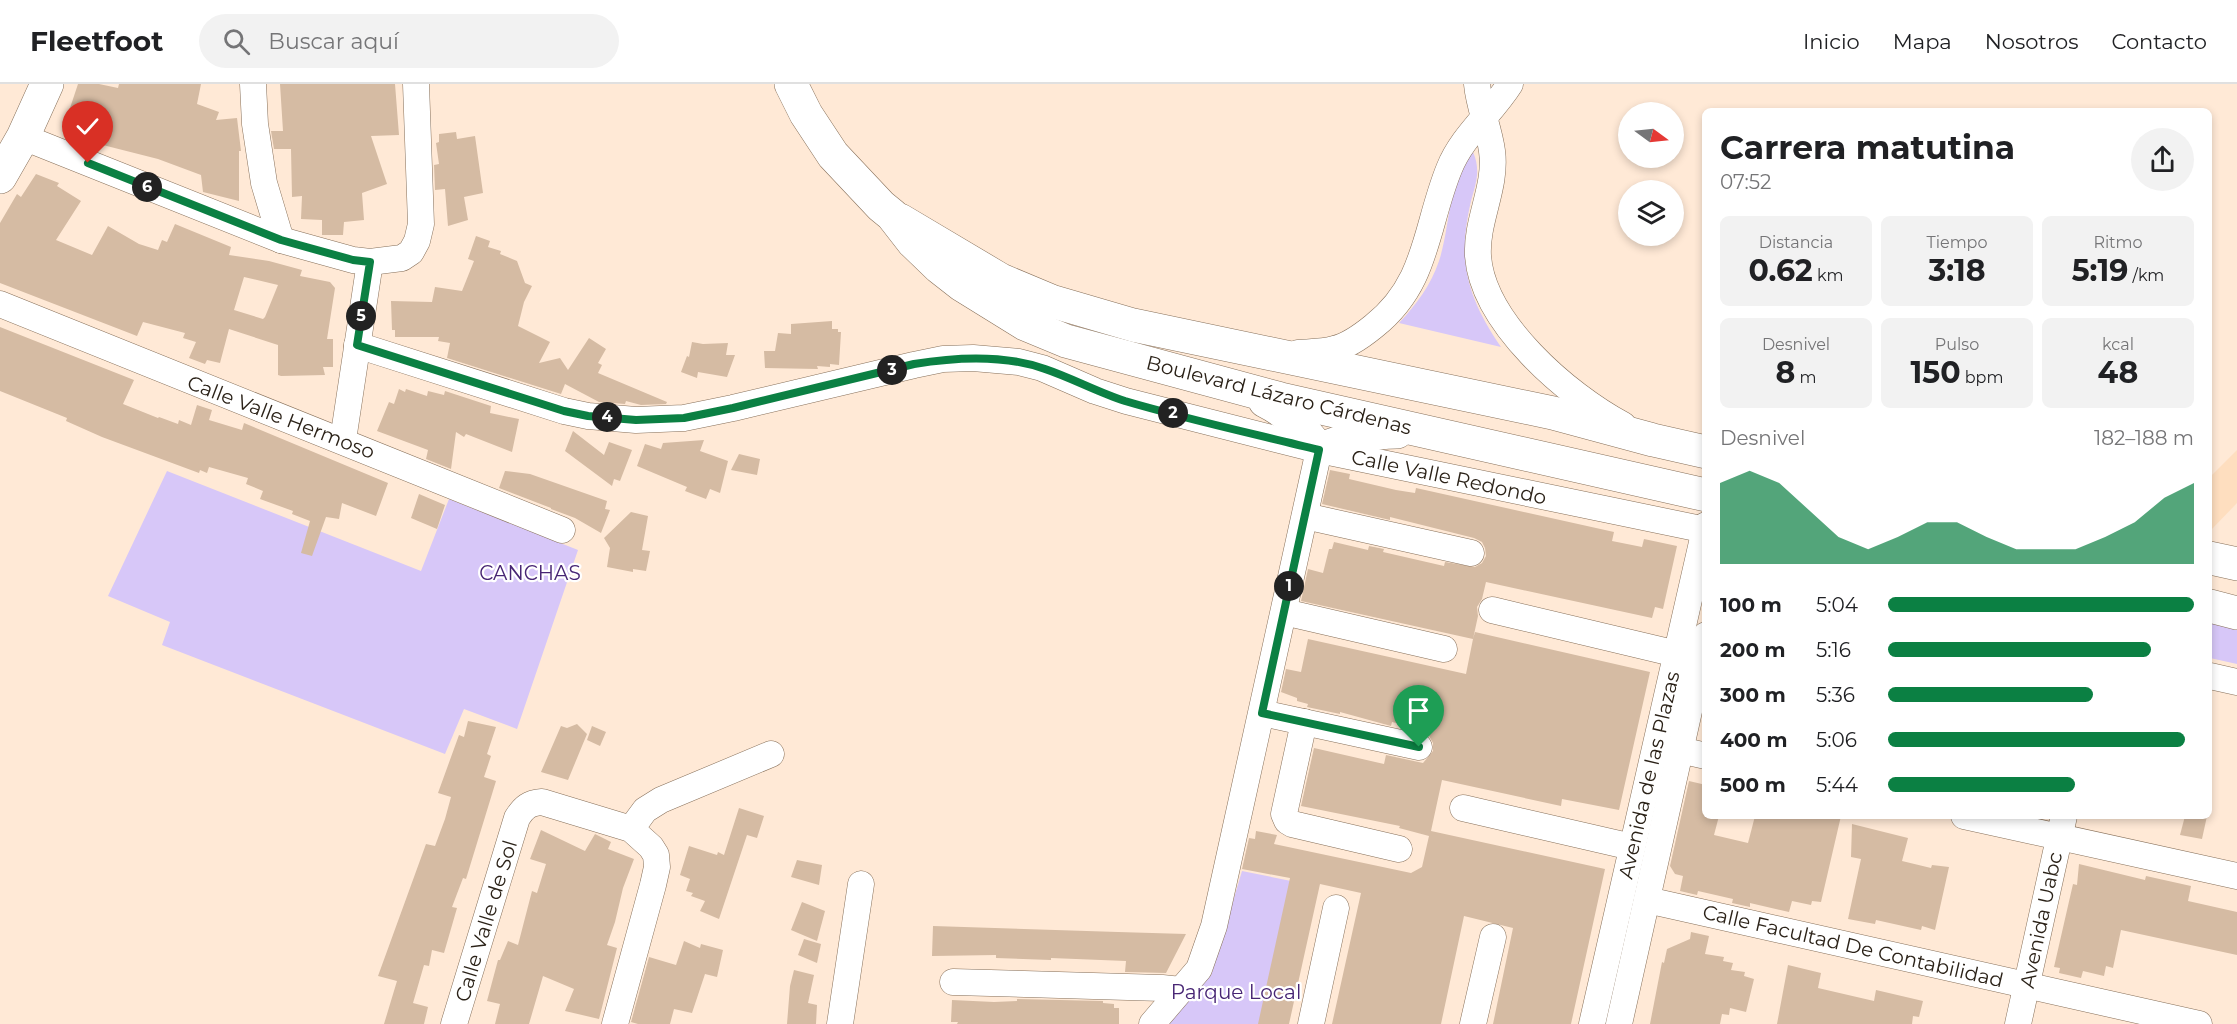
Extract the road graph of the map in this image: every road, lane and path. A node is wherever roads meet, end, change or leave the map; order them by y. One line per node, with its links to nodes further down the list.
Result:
1 (47, 84): 8 (main road)
2 (253, 84): 11 (street)
3 (416, 84): 12 (street)
4 (791, 84): 10 (main road, Boulevard Lázaro Cárdenas)
5 (1477, 84): 7 (street)
6 (1510, 84): 7 (street)
7 (1483, 118): 15 (street); 19 (street)
8 (23, 137): 9 (main road); 11 (street)
9 (0, 177)
10 (892, 215): 15 (main road, Boulevard Lázaro Cárdenas); 16 (main road, Boulevard Lázaro Cárdenas)
11 (281, 240): 12 (street)
12 (370, 262): 14 (street)
13 (0, 304): 18 (street, Calle Valle Hermoso)
14 (357, 345): 18 (street); 20 (street, Calle Valle Redondo)
15 (1271, 355): 19 (main road, Boulevard Lázaro Cárdenas)
16 (1230, 385): 17 (main road, Boulevard Lázaro Cárdenas); 20 (main road)
17 (1433, 432): 20 (main road); 22 (main road, Boulevard Lázaro Cárdenas)
18 (343, 440): 25 (street, Calle Valle Hermoso)
19 (1653, 440): 21 (main road, Boulevard Lázaro Cárdenas)
20 (1319, 450): 23 (street); 24 (street, Calle Valle Redondo)
21 (1702, 451)
22 (1702, 494)
23 (1305, 516): 26 (street); 32 (street)
24 (1702, 527)
25 (562, 530)
26 (1471, 553)
27 (2212, 558): 28 (main road)
28 (2237, 564)
29 (1701, 568): 35 (street, Avenida de las Plazas)
30 (2212, 607): 33 (main road)
31 (1492, 610): 35 (street)
32 (1284, 612): 34 (street); 39 (street)
33 (2237, 613)
34 (1444, 649)
35 (1677, 654): 49 (street, Avenida de las Plazas)
36 (1702, 654): 42 (street, Avenida de las Plazas)
37 (2212, 676): 38 (street)
38 (2237, 682)
39 (1262, 713): 40 (street); 58 (street)
40 (1304, 722): 41 (street); 50 (street)
41 (1419, 747)
42 (1680, 750): 44 (street); 53 (street, Avenida de las Plazas)
43 (771, 754): 48 (street)
44 (1702, 755)
45 (1463, 808): 49 (street)
46 (1991, 819): 47 (street)
47 (2062, 827): 51 (street); 57 (street, Avenida Uabc)
48 (631, 829): 59 (street, Calle Valle de Sol); 60 (street)
49 (1632, 847): 65 (street, Avenida de las Plazas)
50 (1399, 849)
51 (2237, 876)
52 (861, 884): 61 (street)
53 (1647, 900): 57 (street, Calle Facultad De Contabilidad); 66 (street, Avenida de las Plazas)
54 (1336, 908): 63 (street)
55 (1493, 937): 64 (street)
56 (953, 982): 58 (street)
57 (2027, 986): 67 (street, Avenida Uabc); 68 (street, Calle Facultad De Contabilidad)
58 (1181, 990): 62 (street)
59 (454, 1024)
60 (615, 1024)
61 (840, 1024)
62 (1152, 1024)
63 (1311, 1024)
64 (1473, 1024)
65 (1592, 1024)
66 (1619, 1024)
67 (2018, 1024)
68 (2199, 1024)

